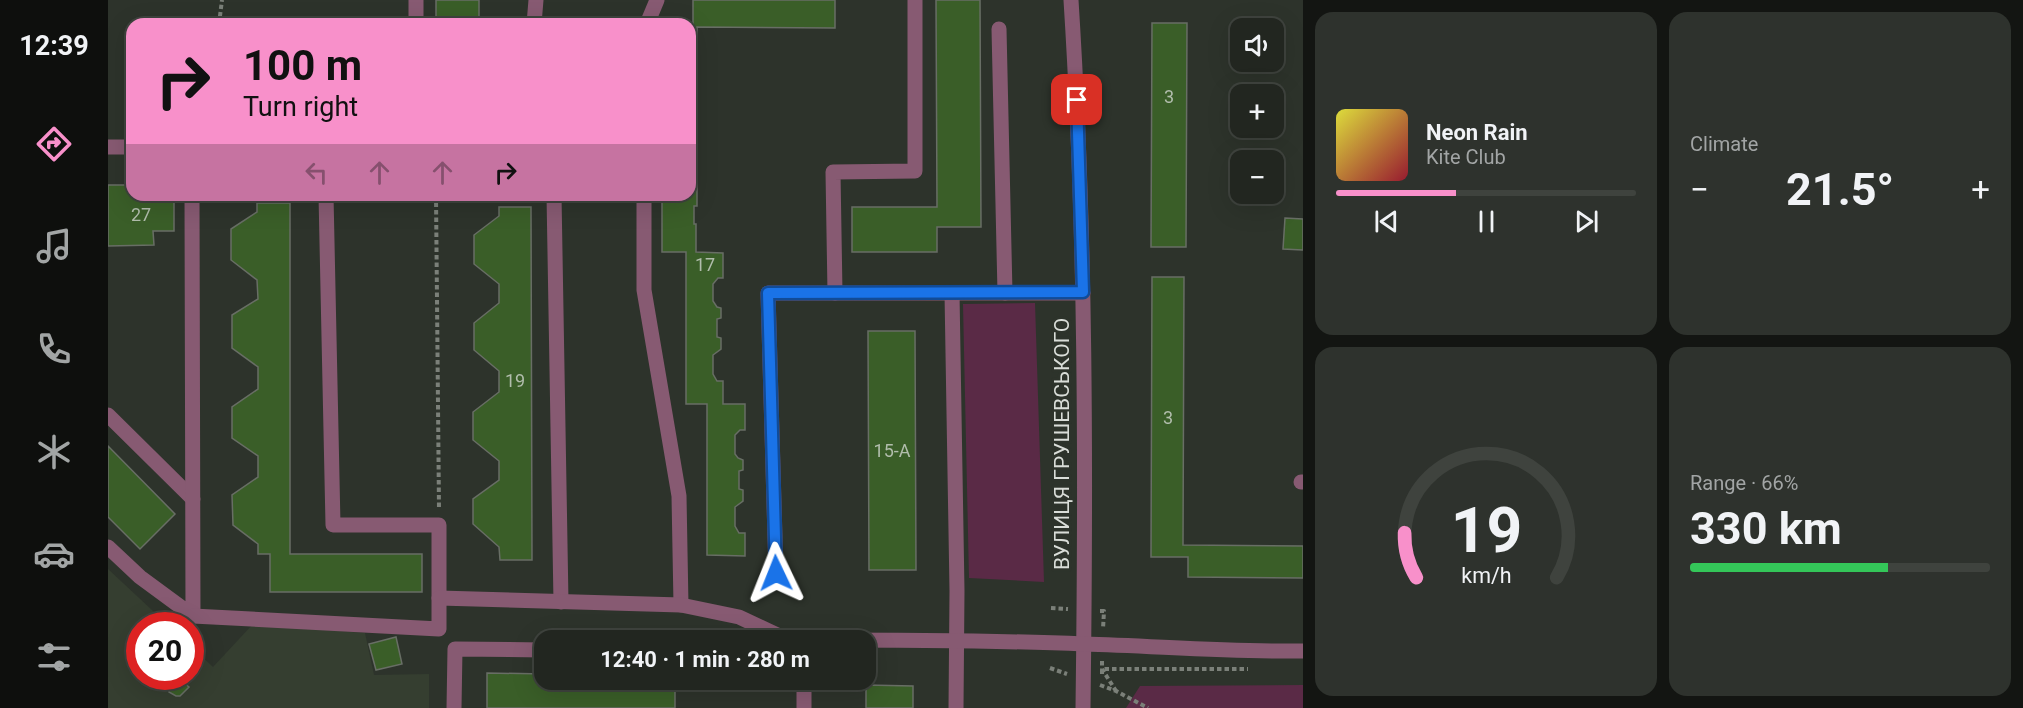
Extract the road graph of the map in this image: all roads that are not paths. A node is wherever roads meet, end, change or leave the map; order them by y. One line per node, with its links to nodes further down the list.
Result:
1 (416, 0): 6 (street)
2 (536, 0): 7 (street)
3 (657, 0): 8 (street)
4 (915, 0): 17 (street)
5 (1071, 0): 16 (street, ВУЛИЦЯ ГРУШЕВСЬКОГО)
6 (416, 18)
7 (534, 18)
8 (650, 18)
9 (999, 29): 19 (street)
10 (108, 147): 11 (street)
11 (126, 147)
12 (192, 201): 21 (street)
13 (326, 201): 24 (street)
14 (554, 201): 25 (street)
15 (644, 201): 26 (street)
16 (1083, 292): 19 (street); 33 (street, ВУЛИЦЯ ГРУШЕВСЬКОГО)
17 (835, 293): 18 (street); 23 (street)
18 (952, 293): 19 (street); 32 (street)
19 (1005, 293)
20 (108, 415): 21 (street)
21 (193, 499): 28 (street)
22 (108, 547): 27 (street)
23 (776, 573)
24 (439, 598): 25 (street); 29 (street)
25 (561, 602): 26 (street)
26 (681, 605): 30 (street)
27 (187, 612)
28 (193, 612)
29 (204, 617)
30 (766, 630)
31 (876, 640): 32 (street)
32 (955, 640): 33 (street); 39 (street)
33 (1083, 644): 35 (street); 40 (street, ВУЛИЦЯ ГРУШЕВСЬКОГО)
34 (534, 650): 37 (street)
35 (1303, 651)
36 (804, 690): 38 (street)
37 (454, 708)
38 (804, 708)
39 (956, 708)
40 (1083, 708)

